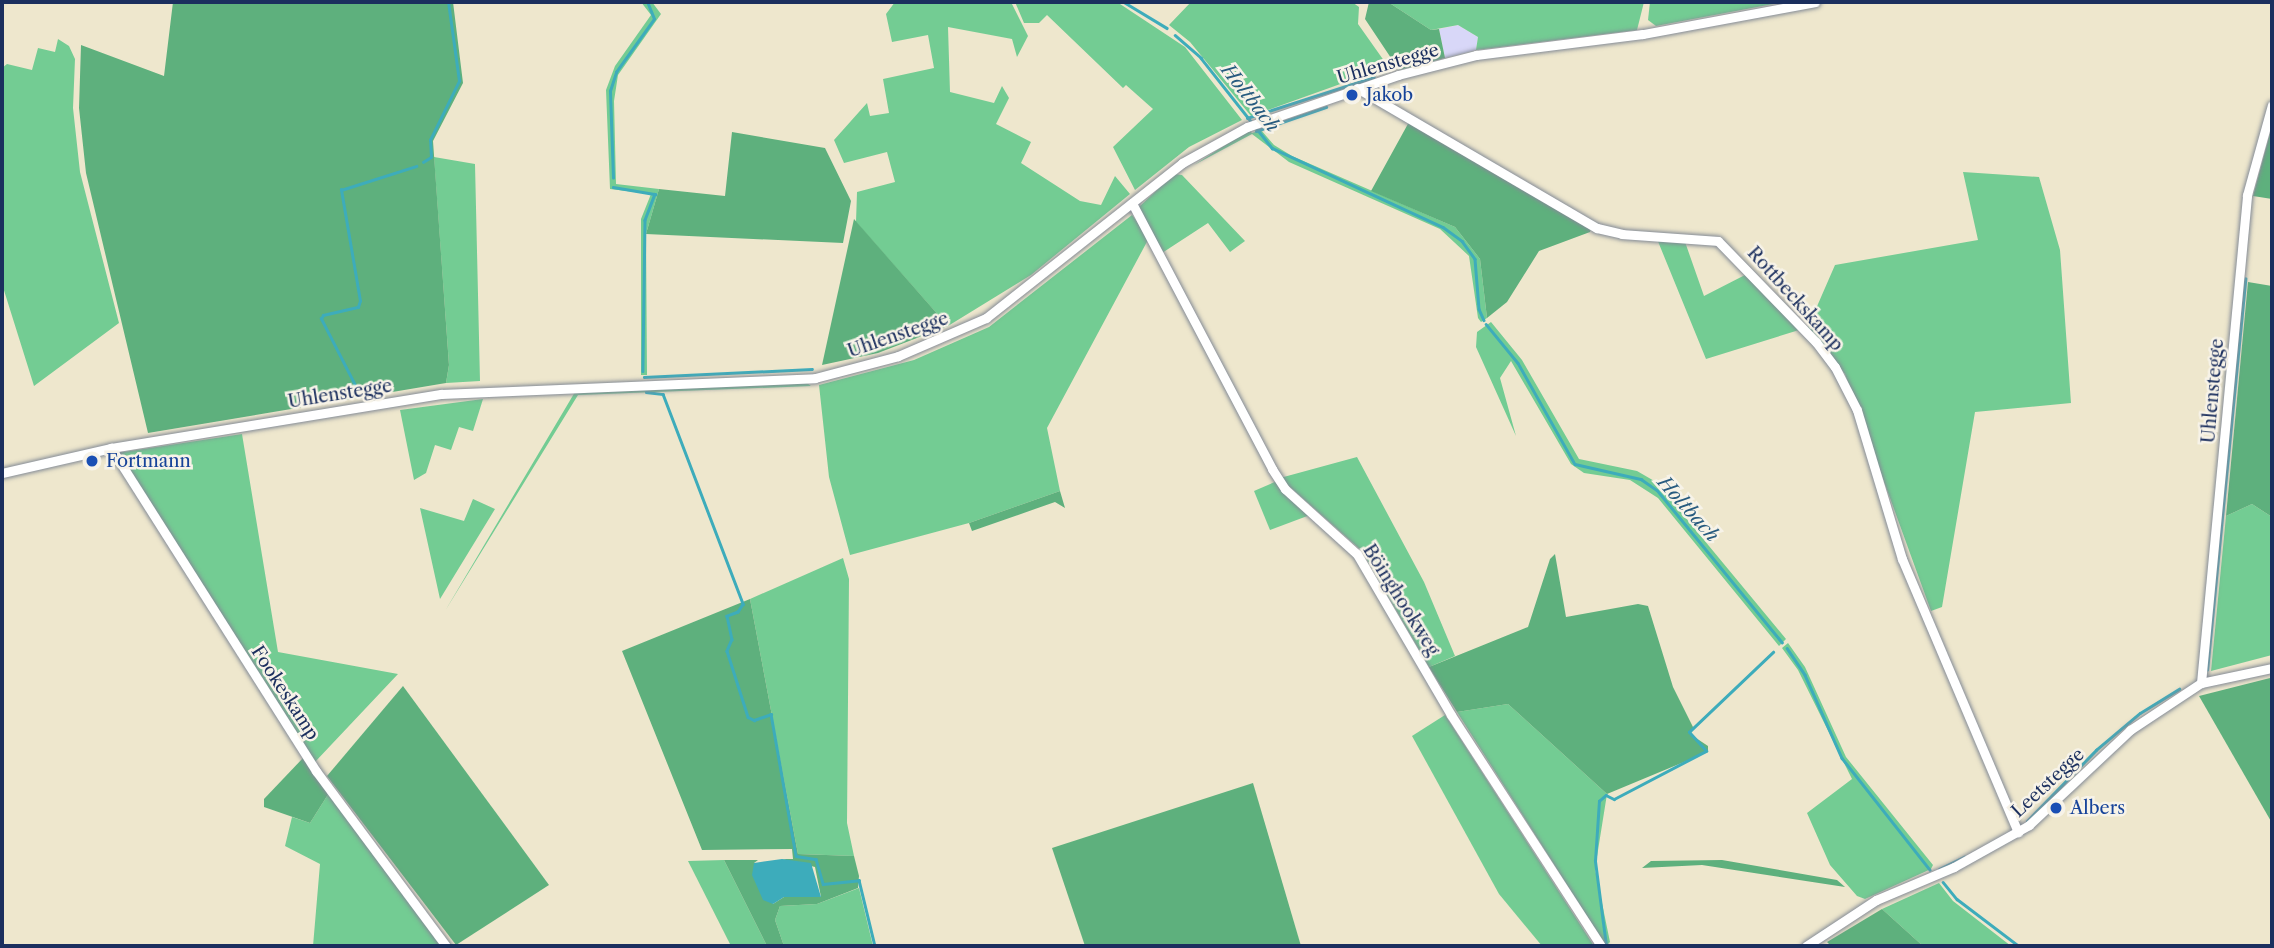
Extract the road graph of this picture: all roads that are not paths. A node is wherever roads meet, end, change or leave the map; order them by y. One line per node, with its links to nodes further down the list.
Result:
1 (1815, 2): 2 (street, Uhlenstegge)
2 (1357, 88): 4 (street, Uhlenstegge); 9 (street, Rottbeckskamp)
3 (2272, 105): 8 (street, Uhlenstegge)
4 (1132, 203): 5 (street, Uhlenstegge); 11 (street, Böinghookweg)
5 (111, 448): 6 (street, Uhlenstegge); 10 (street, Fookeskamp)
6 (2, 473)
7 (2272, 668): 8 (street, Leetstegge)
8 (2201, 682): 9 (street, Leetstegge)
9 (2018, 832): 12 (street, Leetstegge)
10 (446, 946)
11 (1601, 946)
12 (1806, 946)

